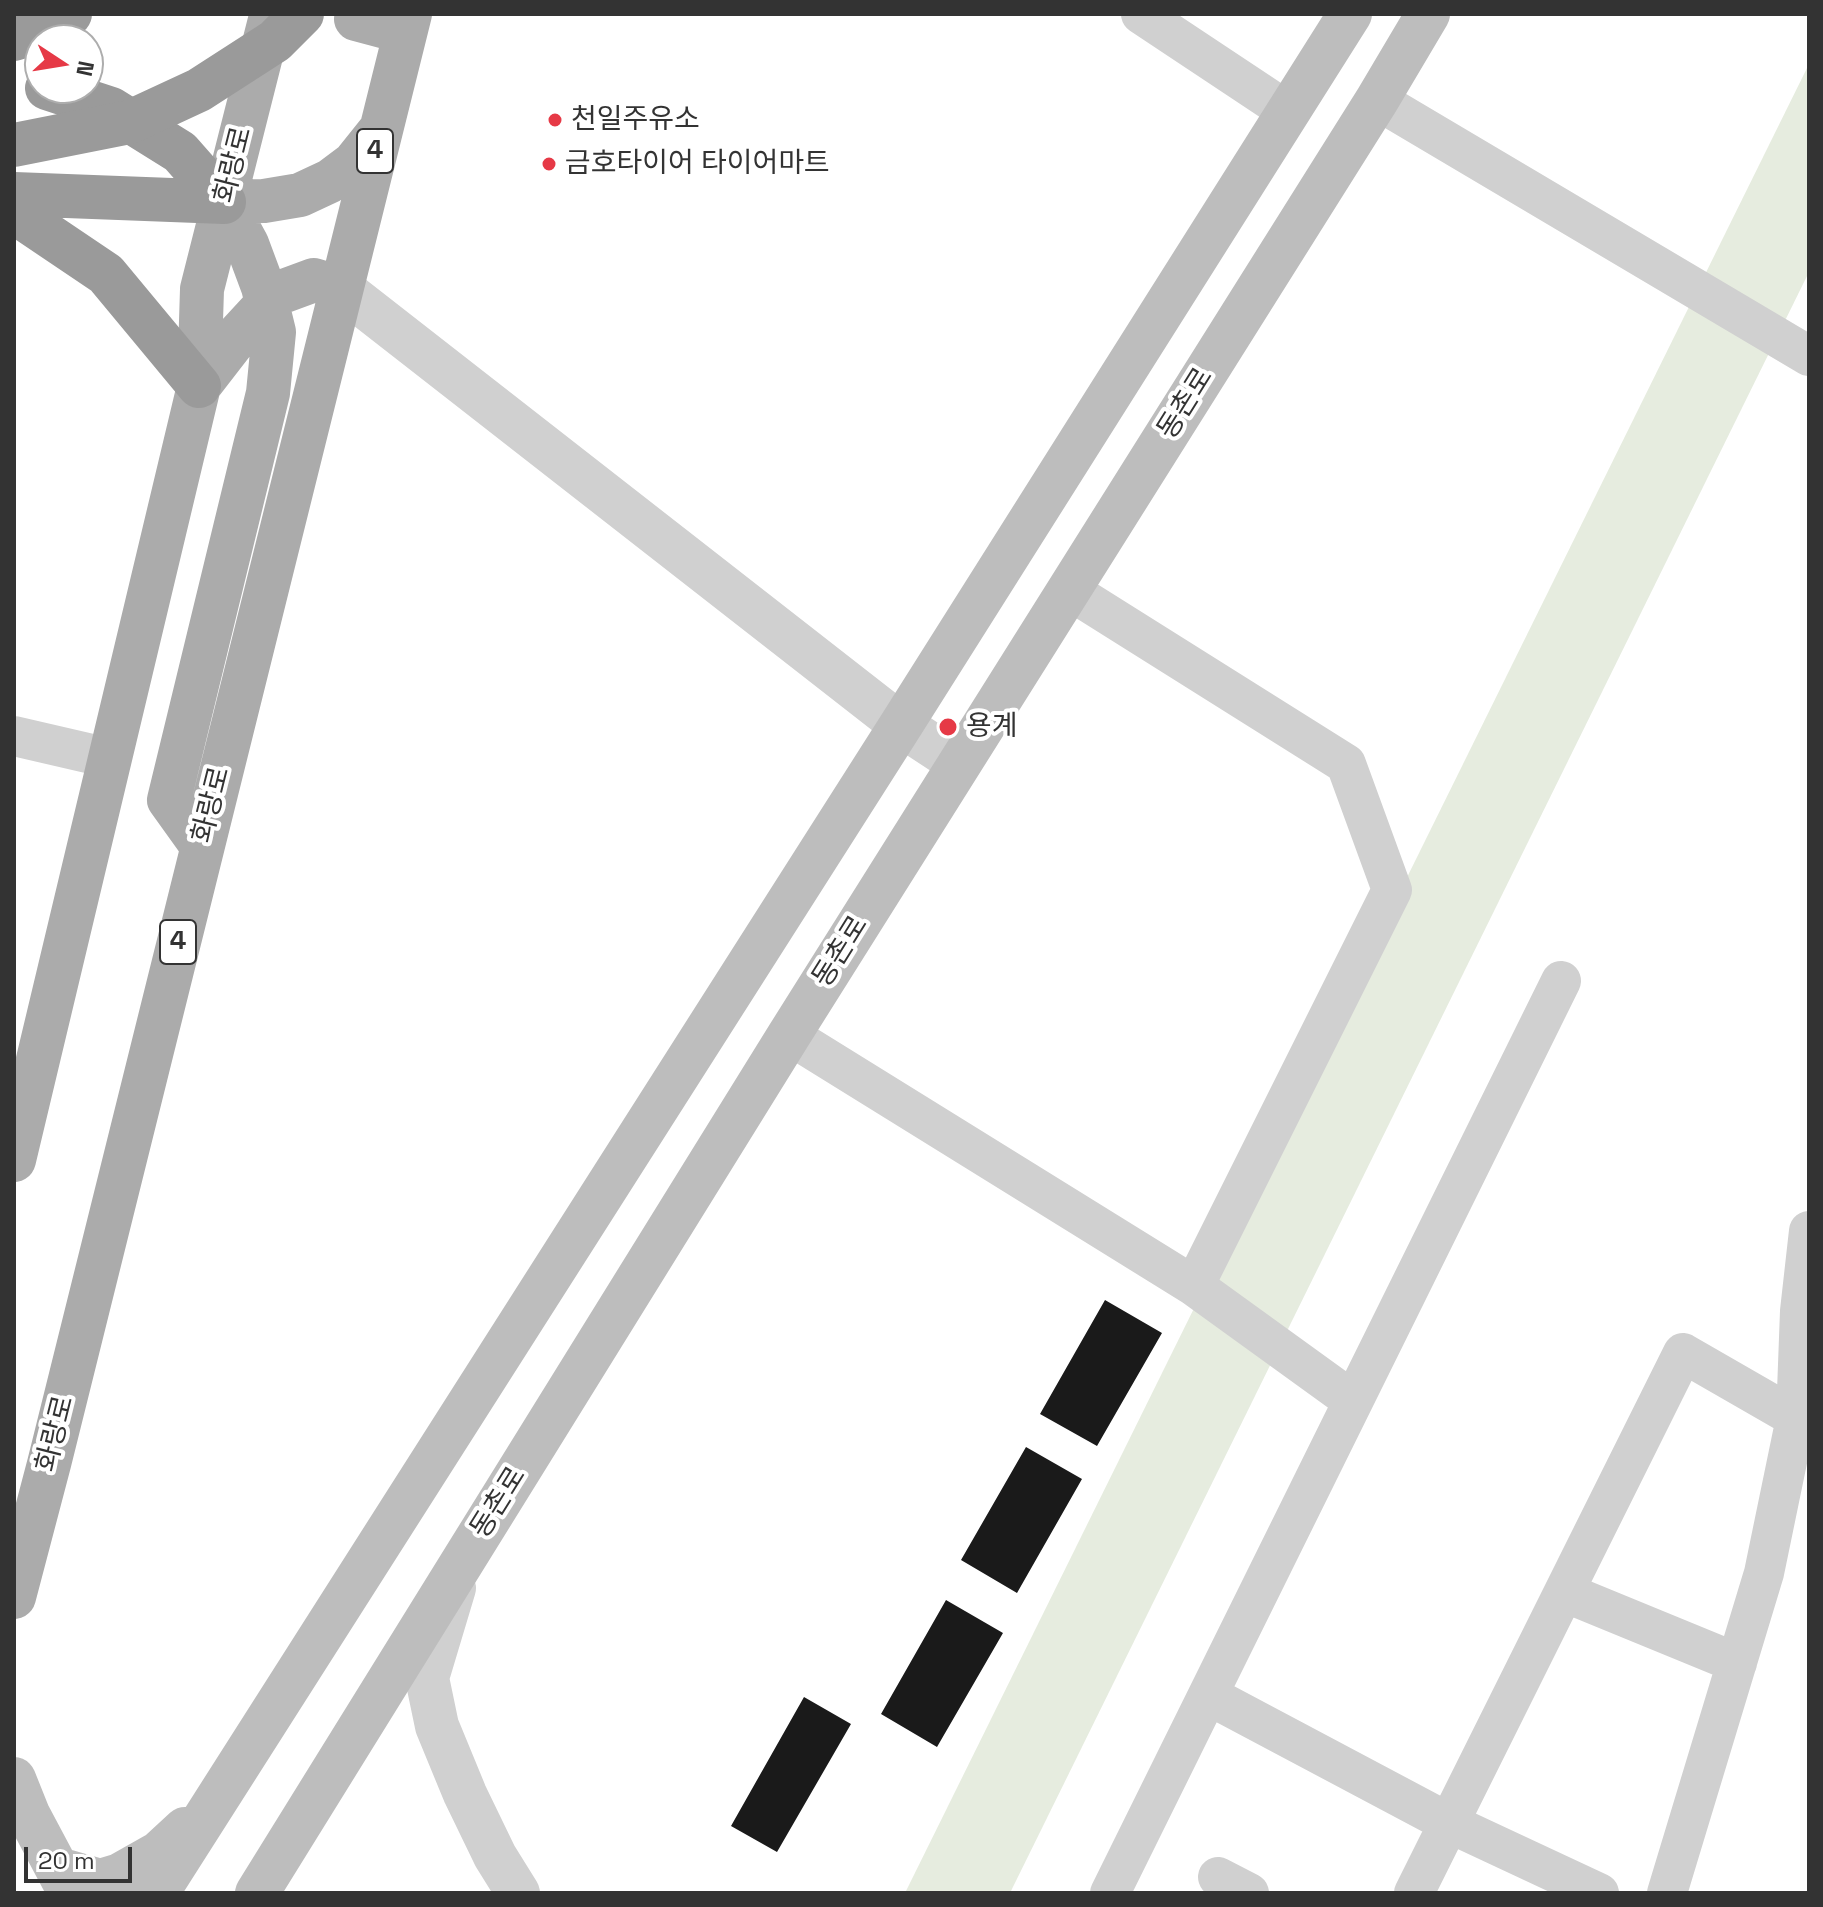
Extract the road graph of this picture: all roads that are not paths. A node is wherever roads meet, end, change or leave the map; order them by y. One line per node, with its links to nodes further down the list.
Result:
1 (70, 14): 9 (highway)
2 (272, 14): 16 (main road, 화랑로)
3 (302, 14): 14 (highway, bridge)
4 (357, 14): 8 (main road)
5 (1141, 14): 12 (street)
6 (1350, 14): 12 (main road)
7 (1428, 14): 10 (main road, 동촌로)
8 (409, 16): 13 (main road, 화랑로 / 4)
9 (14, 39)
10 (1377, 100): 20 (street); 24 (main road, 동촌로)
11 (96, 104): 16 (highway)
12 (1287, 111): 25 (main road)
13 (380, 129): 16 (main road); 18 (main road, 화랑로 / 4)
14 (14, 145)
15 (14, 194): 16 (highway)
16 (224, 202): 19 (main road); 21 (main road, 화랑로)
17 (14, 212): 21 (highway)
18 (341, 288): 19 (main road); 25 (street); 29 (main road, 화랑로 / 4)
19 (266, 303): 21 (main road); 23 (main road)
20 (1809, 356)
21 (199, 386): 22 (main road, 화랑로)
22 (154, 571): 23 (main road); 27 (main road, 화랑로)
23 (222, 580): 29 (main road)
24 (1069, 590): 28 (main road, 동촌로); 34 (street)
25 (901, 725): 28 (street); 44 (main road)
26 (14, 736): 27 (street)
27 (109, 758): 32 (main road, 화랑로)
28 (959, 763): 31 (main road, 동촌로)
29 (202, 846): 40 (main road, 화랑로 / 4)
30 (1561, 981): 36 (street)
31 (789, 1035): 34 (street); 38 (main road, 동촌로)
32 (14, 1160)
33 (1809, 1231): 35 (street)
34 (1194, 1286): 36 (street)
35 (1804, 1324): 37 (street)
36 (1353, 1401): 42 (street)
37 (1802, 1419): 39 (street); 41 (street)
38 (462, 1562): 48 (main road, 동촌로); 49 (street)
39 (1564, 1592): 41 (street); 45 (street)
40 (14, 1597)
41 (1737, 1663): 53 (street)
42 (1208, 1695): 45 (street); 50 (street)
43 (14, 1779): 46 (main road)
44 (214, 1804): 46 (main road); 47 (main road)
45 (1449, 1823): 51 (street); 52 (street)
46 (64, 1881)
47 (157, 1893)
48 (257, 1893)
49 (518, 1893)
50 (1110, 1893)
51 (1414, 1893)
52 (1599, 1893)
53 (1667, 1893)

